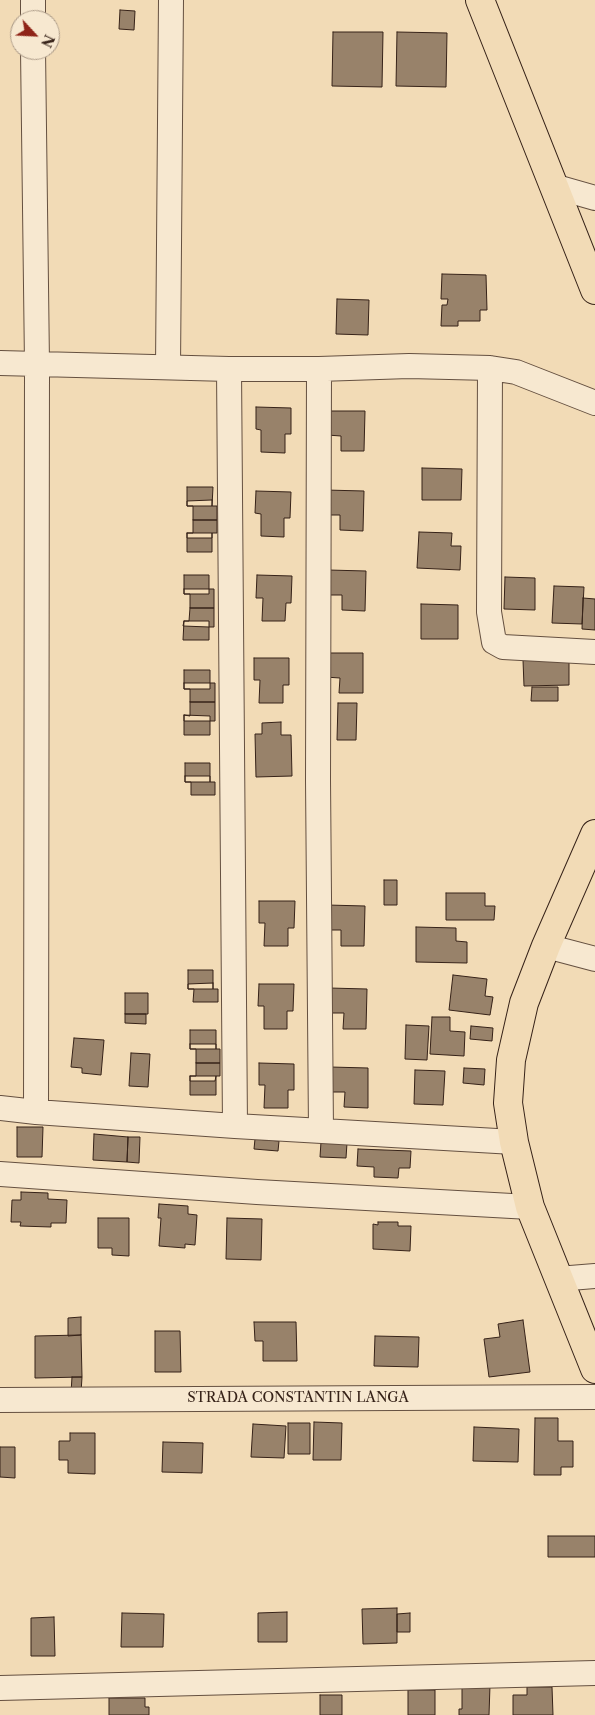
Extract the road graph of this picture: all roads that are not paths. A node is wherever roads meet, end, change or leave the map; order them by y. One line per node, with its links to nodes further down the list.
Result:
1 (171, 0): 9 (street)
2 (480, 0): 4 (main road)
3 (33, 60): 8 (street)
4 (553, 186): 5 (street); 6 (main road)
5 (595, 198)
6 (595, 290)
7 (0, 363): 8 (street)
8 (37, 364): 9 (street); 19 (street)
9 (168, 367): 11 (street)
10 (490, 368): 12 (street); 13 (street); 14 (street)
11 (229, 369): 12 (street); 20 (street)
12 (319, 369): 21 (street)
13 (595, 403)
14 (595, 652)
15 (595, 834): 16 (main road)
16 (546, 946): 17 (street); 22 (main road)
17 (595, 959)
18 (0, 1108): 19 (street)
19 (36, 1112): 20 (street)
20 (235, 1126): 21 (street)
21 (321, 1131): 22 (street)
22 (514, 1142): 24 (main road)
23 (0, 1174): 24 (street)
24 (530, 1207): 26 (main road)
25 (595, 1276): 26 (street)
26 (558, 1279): 27 (main road)
27 (595, 1369)
28 (595, 1397): 29 (street, STRADA CONSTANTIN LANGA)
29 (0, 1400)
30 (595, 1673): 31 (street)
31 (0, 1688)

